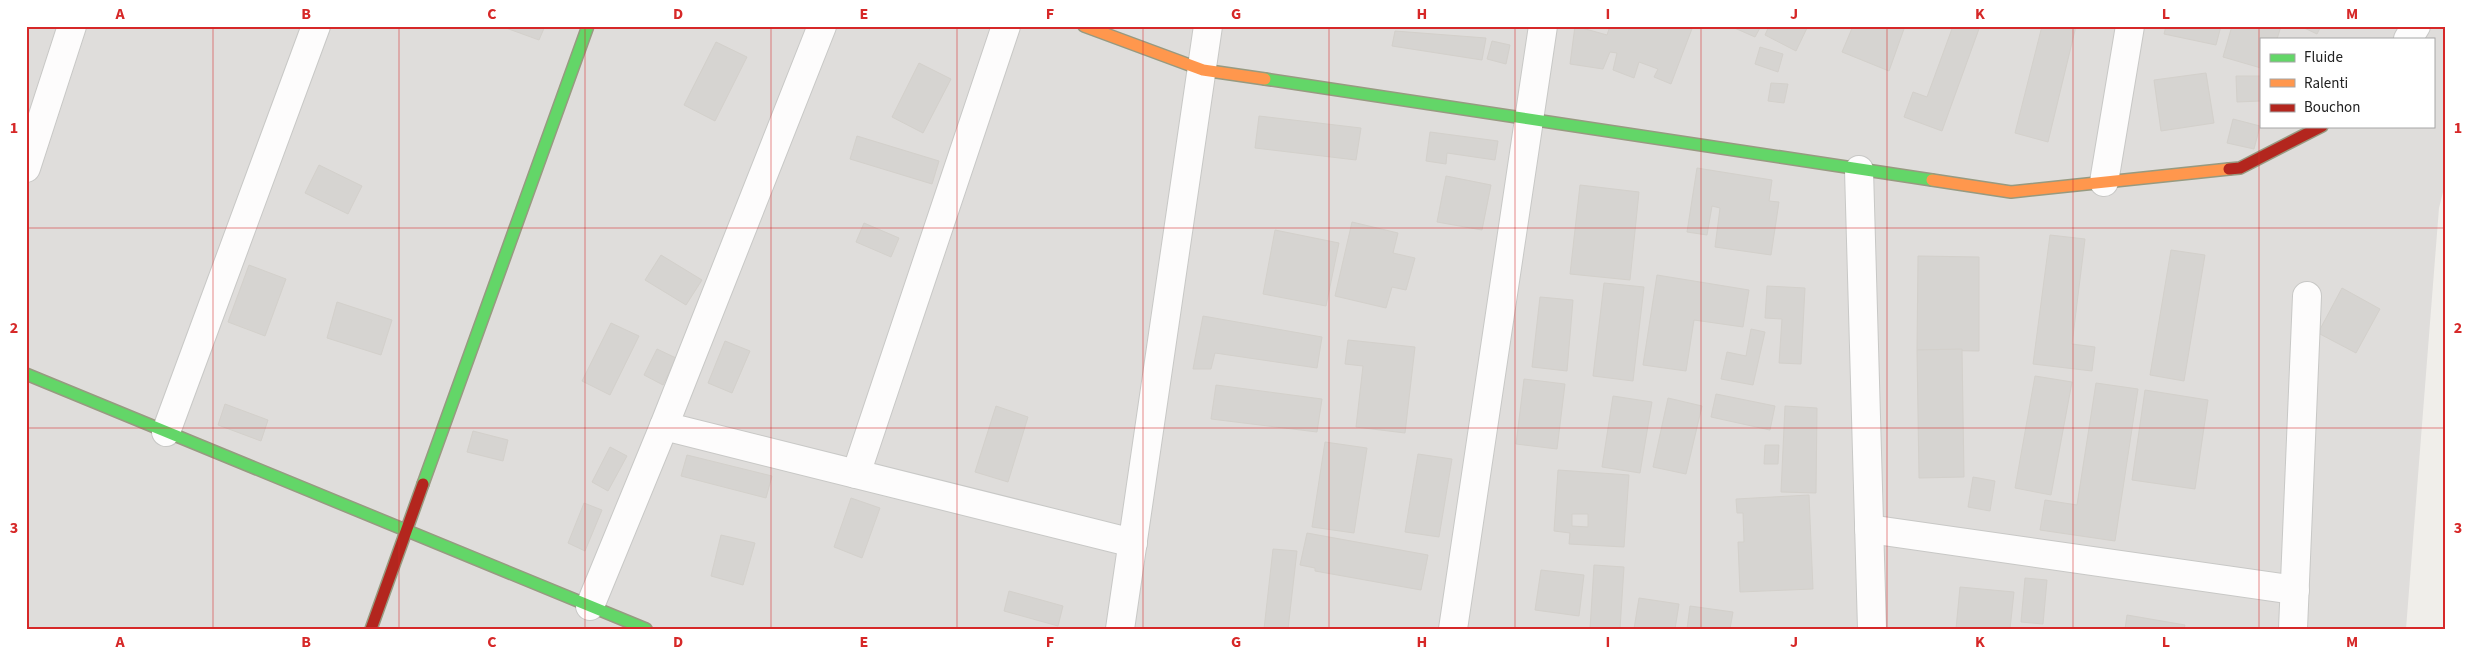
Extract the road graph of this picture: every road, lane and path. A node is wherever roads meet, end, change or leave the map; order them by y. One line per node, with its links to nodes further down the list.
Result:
1 (72, 26): 15 (street)
2 (316, 26): 21 (street)
3 (588, 26): 24 (street)
4 (822, 26): 20 (street)
5 (1006, 26): 22 (street)
6 (1084, 26): 12 (street)
7 (1208, 26): 12 (street)
8 (1543, 26): 13 (street)
9 (2130, 26): 17 (street)
10 (2416, 26): 11 (street)
11 (2409, 38)
12 (1203, 70): 13 (street); 25 (street)
13 (1529, 120): 16 (street); 31 (street)
14 (2318, 128): 17 (street)
15 (26, 168)
16 (1859, 170): 17 (street); 23 (street)
17 (2104, 182)
18 (2307, 296): 26 (street)
19 (26, 374): 21 (street)
20 (664, 426): 22 (street); 27 (street)
21 (166, 432): 24 (street)
22 (856, 474): 25 (street)
23 (1869, 529): 26 (street); 32 (street)
24 (407, 531): 27 (street); 28 (street)
25 (1133, 543): 30 (street)
26 (2295, 590): 33 (street)
27 (598, 615): 29 (street)
28 (371, 629)
29 (646, 629)
30 (1120, 629)
31 (1453, 629)
32 (1872, 629)
33 (2294, 629)

